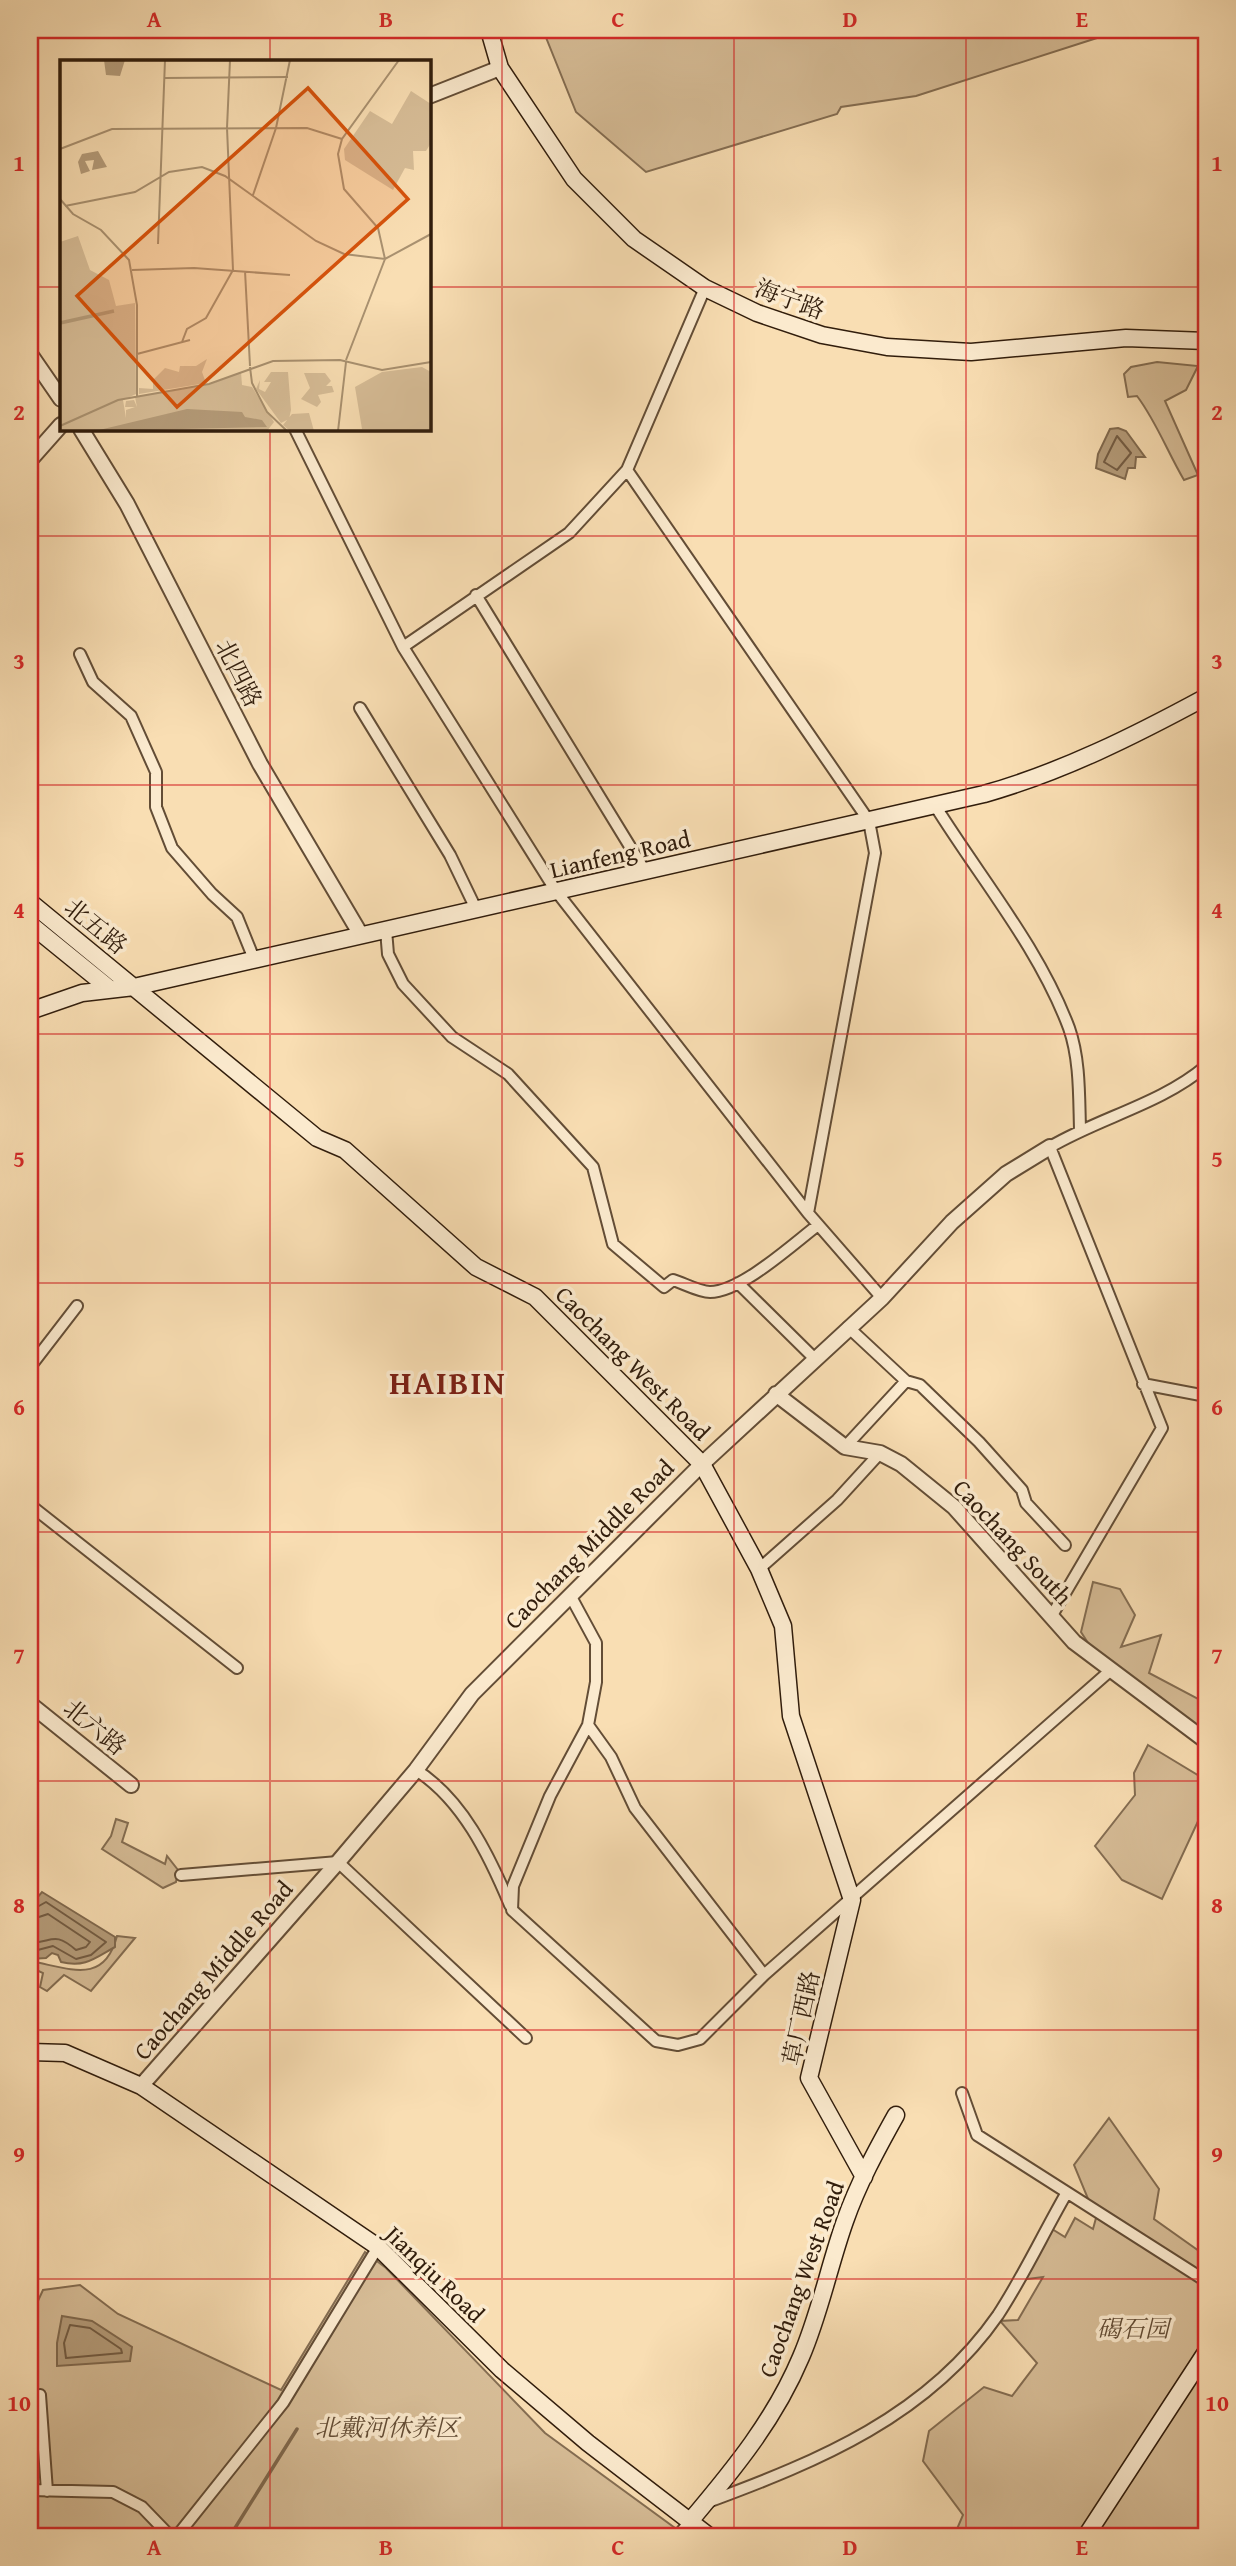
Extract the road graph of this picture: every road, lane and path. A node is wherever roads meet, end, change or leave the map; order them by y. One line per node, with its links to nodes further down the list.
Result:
1 (489, 30): 2 (main road, 海宁路)
2 (500, 68): 3 (street); 4 (main road, 海宁路)
3 (430, 96)
4 (705, 288): 5 (main road, 海宁路); 12 (street)
5 (1206, 341)
6 (30, 354): 7 (street)
7 (60, 398)
8 (60, 426): 11 (street)
9 (82, 430): 26 (street, 北四路)
10 (295, 430): 14 (street)
11 (30, 460)
12 (627, 470): 13 (street); 19 (street)
13 (476, 595): 14 (street); 20 (street)
14 (403, 647): 21 (street)
15 (80, 654): 27 (street)
16 (1206, 697): 18 (main road, Lianfeng Road)
17 (360, 708): 23 (street)
18 (936, 807): 19 (main road, Lianfeng Road); 32 (street)
19 (869, 821): 20 (main road, Lianfeng Road); 34 (street)
20 (645, 871): 21 (main road, Lianfeng Road)
21 (556, 891): 23 (main road, Lianfeng Road); 34 (street)
22 (30, 902): 28 (main road, 北五路)
23 (476, 909): 25 (main road, Lianfeng Road)
24 (30, 924): 29 (main road, 北五路)
25 (386, 930): 26 (main road, Lianfeng Road); 36 (street)
26 (360, 935): 27 (main road, Lianfeng Road)
27 (254, 960): 28 (main road, Lianfeng Road)
28 (134, 987): 29 (main road, Lianfeng Road); 48 (main road, Caochang West Road)
29 (110, 989): 30 (main road, Lianfeng Road)
30 (30, 1011)
31 (1206, 1066): 32 (street, Caochang Middle Road)
32 (1080, 1129): 33 (street, Caochang Middle Road)
33 (1050, 1147): 37 (street, Caochang Middle Road); 43 (street)
34 (808, 1213): 35 (street)
35 (818, 1225): 36 (street); 37 (street)
36 (738, 1283): 40 (street)
37 (882, 1298): 39 (street, Caochang Middle Road)
38 (77, 1306): 41 (street)
39 (848, 1327): 40 (street, Caochang Middle Road); 42 (street)
40 (814, 1358): 44 (street, Caochang Middle Road)
41 (30, 1367)
42 (905, 1381): 46 (street); 50 (street)
43 (1143, 1384): 45 (street); 53 (street)
44 (776, 1394): 46 (street, Caochang South); 48 (street, Caochang Middle Road)
45 (1206, 1396)
46 (845, 1447): 47 (street, Caochang South)
47 (880, 1453): 51 (street); 53 (street, Caochang South)
48 (702, 1464): 51 (main road, Caochang West Road); 52 (street, Caochang Middle Road)
49 (30, 1505): 54 (street)
50 (1065, 1545)
51 (759, 1569): 63 (main road, Caochang West Road)
52 (569, 1595): 57 (street); 59 (street, Caochang Middle Road)
53 (1051, 1616): 55 (street, Caochang South)
54 (237, 1668)
55 (1111, 1670): 58 (street, Caochang South); 63 (street)
56 (30, 1704): 60 (street, 北六路)
57 (588, 1725): 64 (street); 65 (street)
58 (1206, 1741)
59 (415, 1770): 61 (street, Caochang Middle Road); 64 (street)
60 (131, 1786)
61 (338, 1863): 62 (street); 66 (street); 68 (street, Caochang Middle Road)
62 (181, 1875)
63 (852, 1900): 65 (street); 71 (main road, 草厂西路)
64 (512, 1910): 65 (street)
65 (764, 1975)
66 (526, 2038)
67 (30, 2052): 68 (main road, Jianqiu Road)
68 (141, 2086): 73 (main road, Jianqiu Road)
69 (962, 2093): 72 (street)
70 (895, 2115): 71 (main road, Caochang West Road)
71 (864, 2177): 79 (main road, Caochang West Road)
72 (1066, 2194): 74 (street); 79 (street)
73 (378, 2247): 80 (main road, Jianqiu Road); 82 (street)
74 (1206, 2281)
75 (1206, 2352): 85 (main road)
76 (30, 2398): 78 (street)
77 (30, 2490): 78 (street)
78 (47, 2491): 81 (street)
79 (705, 2503): 80 (main road, Caochang West Road)
80 (691, 2520): 83 (street); 84 (main road, Jianqiu Road)
81 (170, 2536)
82 (177, 2536)
83 (678, 2536)
84 (709, 2536)
85 (1086, 2536)

